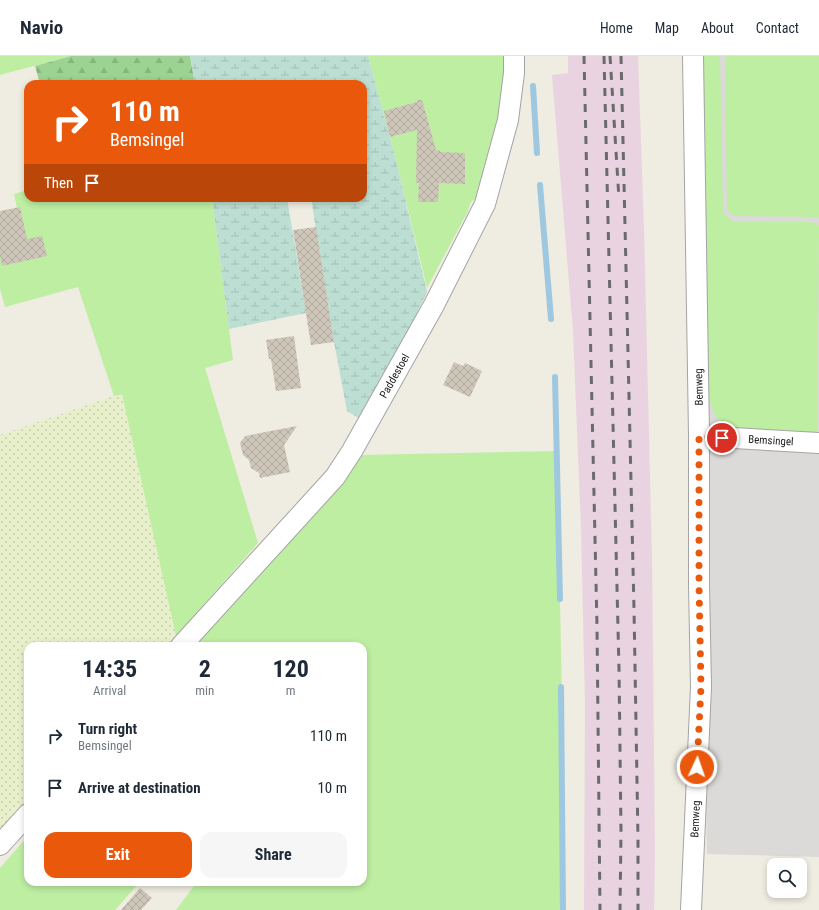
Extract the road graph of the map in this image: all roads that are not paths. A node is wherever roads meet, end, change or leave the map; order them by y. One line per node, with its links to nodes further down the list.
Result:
1 (514, 56): 5 (street, Paddestoel)
2 (693, 56): 3 (street, Bemweg)
3 (699, 436): 4 (street, Bemsingel); 8 (street, Bemweg)
4 (819, 443)
5 (185, 642)
6 (24, 818): 7 (street)
7 (0, 845)
8 (691, 910)

